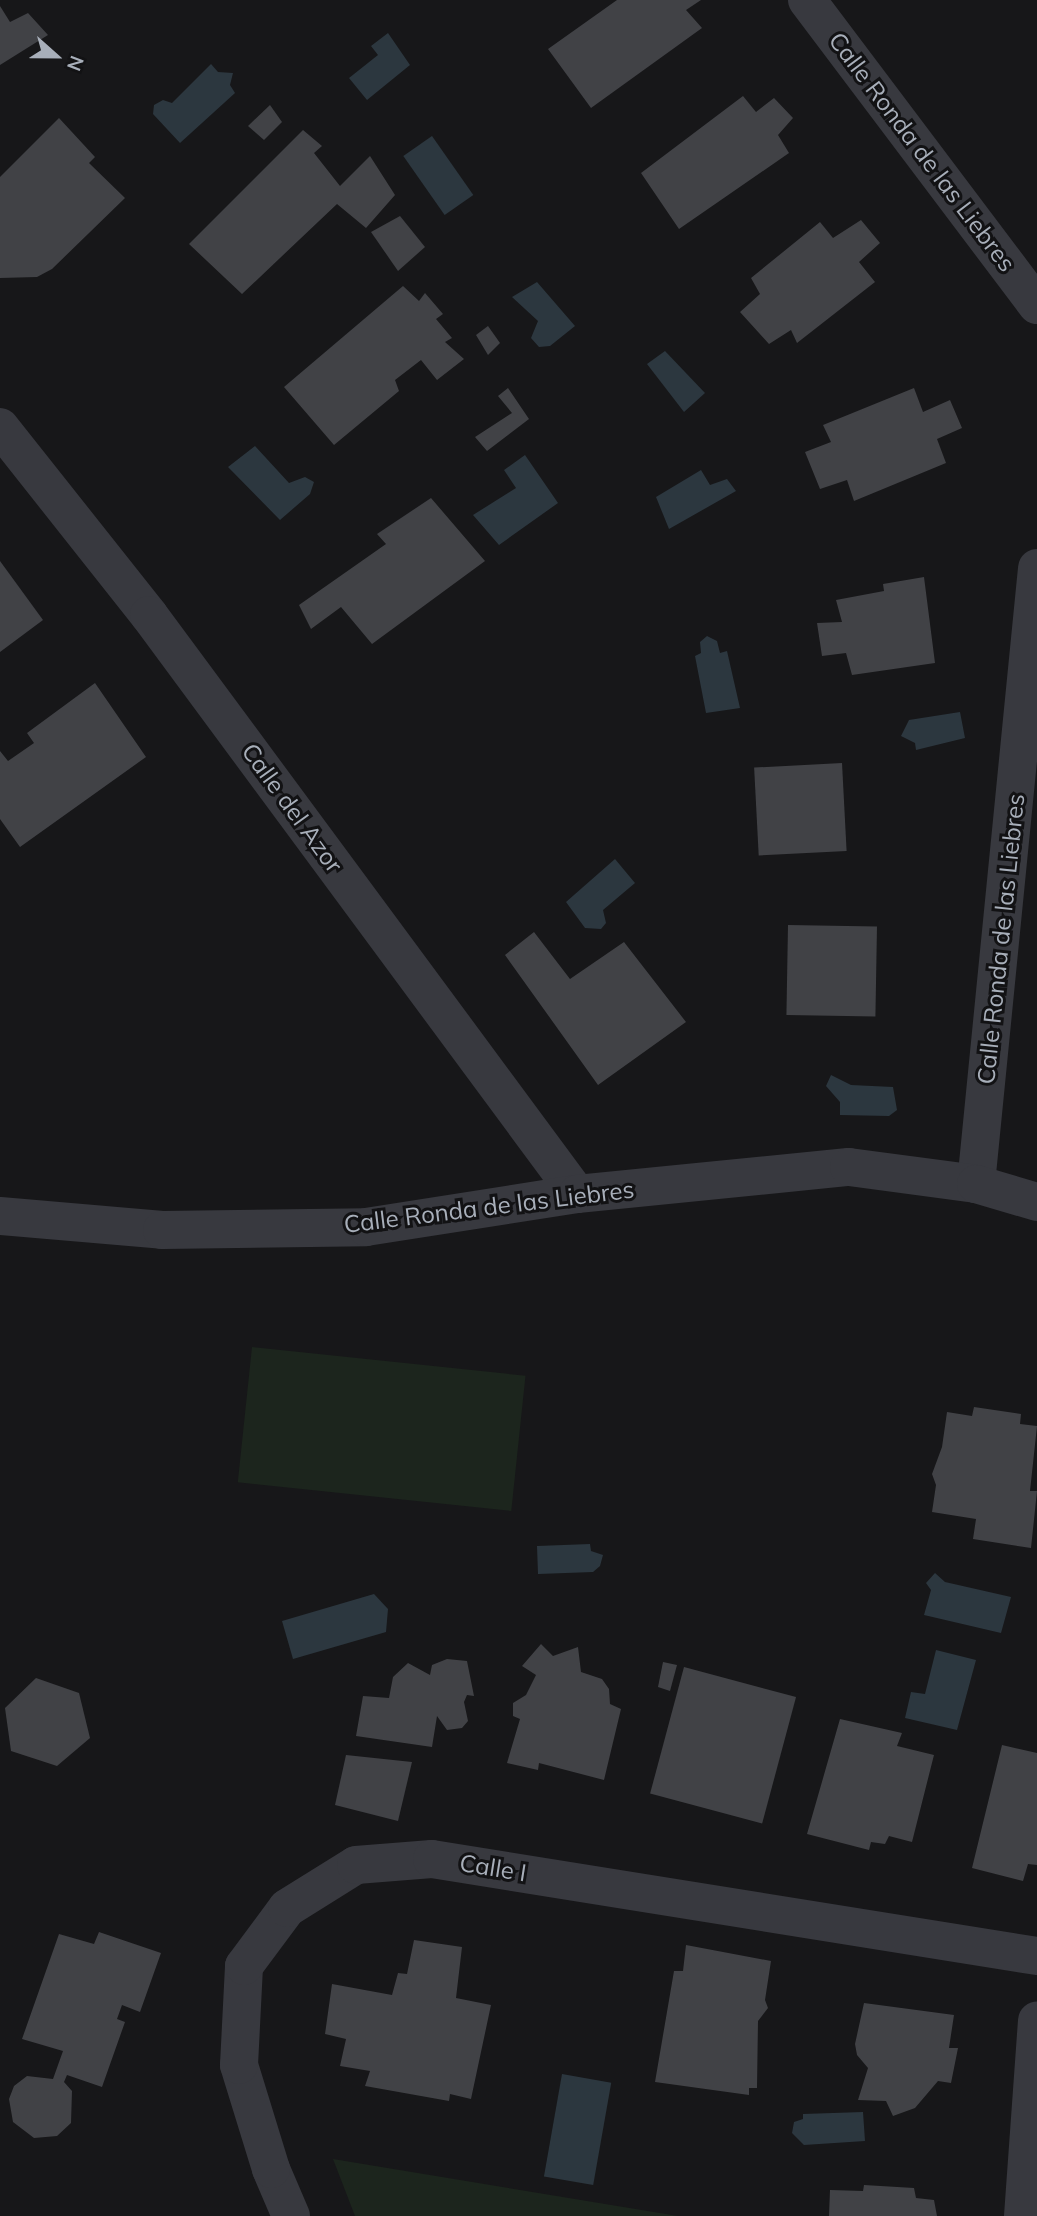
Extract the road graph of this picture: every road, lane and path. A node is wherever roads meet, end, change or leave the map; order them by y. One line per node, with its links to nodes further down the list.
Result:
1 (807, 0): 2 (street, Calle Ronda de las Liebres)
2 (1037, 304)
3 (0, 427): 6 (street, Calle del Azor)
4 (1037, 568): 5 (street, Calle Ronda de las Liebres)
5 (976, 1184): 6 (street, Calle Ronda de las Liebres); 7 (street, Calle Ronda de las Liebres)
6 (577, 1194): 8 (street, Calle Ronda de las Liebres)
7 (1037, 1202)
8 (0, 1216)
9 (1037, 1956): 11 (street, Calle I)
10 (1037, 2021): 12 (street)
11 (291, 2216)
12 (1023, 2216)

